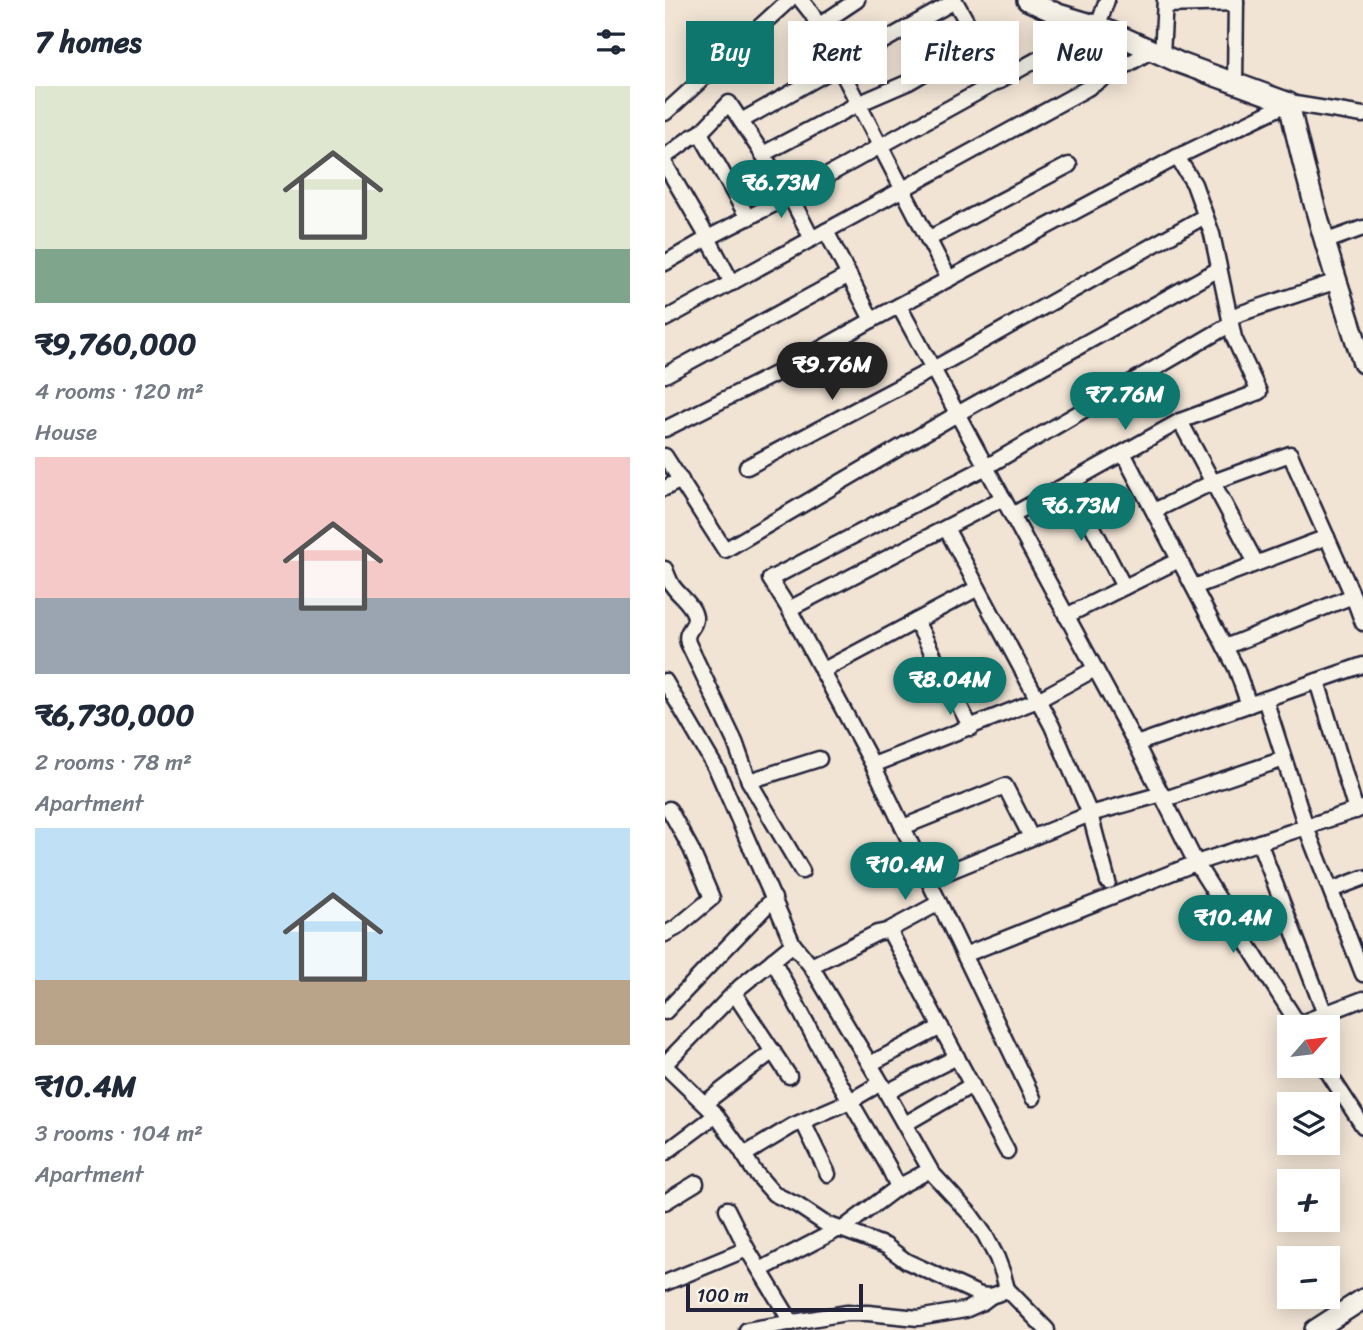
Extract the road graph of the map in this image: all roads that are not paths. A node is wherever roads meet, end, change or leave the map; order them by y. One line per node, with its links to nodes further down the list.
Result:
1 (789, 0): 23 (street)
2 (801, 0): 8 (street)
3 (857, 0): 9 (street)
4 (1107, 0): 13 (street)
5 (1236, 1): 6 (street); 20 (street)
6 (1165, 3): 15 (street)
7 (1042, 7): 12 (street)
8 (816, 21)
9 (826, 21)
10 (918, 21): 11 (street)
11 (966, 21)
12 (1083, 21)
13 (1100, 21)
14 (1127, 39): 15 (street)
15 (1157, 52): 20 (street); 33 (street)
16 (805, 84): 25 (street)
17 (848, 84): 22 (street)
18 (904, 84): 22 (street)
19 (994, 84): 27 (street)
20 (1234, 84): 21 (street)
21 (1289, 103): 24 (street); 30 (street); 42 (street)
22 (858, 104): 27 (street); 28 (street)
23 (665, 113)
24 (1363, 115)
25 (741, 121): 26 (street); 28 (street)
26 (700, 133): 29 (street); 36 (street)
27 (880, 146): 33 (street); 34 (street)
28 (763, 154): 34 (street)
29 (665, 157)
30 (1177, 157): 35 (street); 46 (street)
31 (665, 164): 39 (street)
32 (1069, 165): 41 (street)
33 (902, 188): 38 (street); 41 (street)
34 (790, 196): 36 (street); 40 (street)
35 (1205, 216): 44 (street); 54 (street)
36 (748, 218): 39 (street)
37 (1363, 228): 42 (street)
38 (826, 231): 40 (street); 45 (street)
39 (709, 238): 43 (street); 48 (street)
40 (812, 239): 48 (street)
41 (928, 239): 46 (street)
42 (1324, 242): 47 (street)
43 (666, 261)
44 (1219, 269): 52 (street); 56 (street)
45 (849, 275): 51 (street); 55 (street)
46 (949, 279): 49 (street)
47 (1337, 281): 52 (street); 53 (street)
48 (732, 283): 50 (street)
49 (899, 306): 51 (street); 54 (street)
50 (665, 320)
51 (872, 320): 58 (street)
52 (1231, 320): 57 (street); 62 (street)
53 (1361, 350)
54 (933, 369): 56 (street); 61 (street)
55 (665, 375)
56 (957, 414): 62 (street); 63 (street)
57 (1180, 421): 59 (street); 64 (street)
58 (665, 429)
59 (1123, 453): 65 (street); 68 (street)
60 (665, 456): 63 (street)
61 (747, 467)
62 (986, 467): 67 (street); 79 (street)
63 (681, 480): 66 (street)
64 (1213, 482): 68 (street); 71 (street); 73 (street)
65 (1070, 483): 69 (street); 75 (street)
66 (665, 488)
67 (1003, 498): 69 (street); 70 (street)
68 (1154, 511): 72 (street)
69 (1012, 515): 80 (street)
70 (946, 528): 77 (street); 79 (street)
71 (1327, 537): 73 (street); 78 (street)
72 (1179, 560): 75 (street); 76 (street)
73 (1256, 564): 76 (street)
74 (665, 569): 97 (street)
75 (1123, 587): 80 (street)
76 (1194, 587): 83 (street)
77 (978, 588): 81 (street); 90 (street)
78 (1353, 596): 82 (street); 83 (street)
79 (789, 609): 86 (street)
80 (1066, 615): 85 (street)
81 (916, 621): 86 (street); 92 (street)
82 (1363, 623)
83 (1225, 647): 91 (street)
84 (1363, 665): 88 (street)
85 (1095, 669): 90 (street); 93 (street)
86 (821, 671): 96 (street)
87 (665, 681): 112 (street)
88 (1317, 681): 89 (street); 100 (street)
89 (1265, 699): 91 (street); 95 (street)
90 (1038, 701): 92 (street); 101 (street)
91 (1249, 705): 93 (street)
92 (971, 728): 96 (street)
93 (1136, 744): 98 (street)
94 (819, 759): 97 (street)
95 (1284, 759): 98 (street); 103 (street)
96 (873, 765): 102 (street)
97 (749, 781): 107 (street)
98 (1163, 797): 101 (street); 106 (street)
99 (669, 809): 115 (street)
100 (1359, 810): 103 (street)
101 (1090, 814): 104 (street); 110 (street)
102 (903, 827): 104 (street); 109 (street)
103 (1306, 827): 105 (street); 111 (street)
104 (1031, 837): 109 (street)
105 (1259, 842): 106 (street); 125 (street)
106 (1196, 863): 118 (street); 126 (street)
107 (802, 871)
108 (1363, 878): 111 (street)
109 (928, 880): 113 (street)
110 (1108, 882)
111 (1331, 890): 116 (street)
112 (774, 898): 117 (street); 124 (street)
113 (939, 903): 114 (street); 118 (street)
114 (887, 931): 120 (street); 127 (street)
115 (665, 934)
116 (1356, 937): 121 (street)
117 (793, 944): 119 (street); 120 (street)
118 (964, 955): 136 (street)
119 (773, 960): 122 (street); 137 (street)
120 (811, 966): 131 (street)
121 (1363, 974)
122 (734, 993): 128 (street); 130 (street)
123 (1363, 999): 125 (street)
124 (665, 1012)
125 (1325, 1014)
126 (1292, 1015)
127 (941, 1027): 129 (street); 131 (street)
128 (773, 1051): 132 (street); 138 (street)
129 (957, 1057): 134 (street); 135 (street)
130 (665, 1065): 138 (street)
131 (870, 1065): 135 (street)
132 (789, 1076)
133 (1332, 1078): 142 (street)
134 (972, 1085): 141 (street); 143 (street)
135 (884, 1087): 137 (street); 141 (street)
136 (1033, 1098)
137 (850, 1101): 140 (street); 149 (street)
138 (705, 1103): 139 (street)
139 (716, 1115): 144 (street); 145 (street)
140 (803, 1122): 145 (street); 147 (street)
141 (905, 1124): 146 (street)
142 (1363, 1126)
143 (1007, 1151)
144 (665, 1153)
145 (744, 1155): 152 (street)
146 (930, 1170): 149 (street); 156 (street)
147 (828, 1174)
148 (696, 1183): 150 (street)
149 (898, 1188): 152 (street)
150 (665, 1202)
151 (727, 1209): 153 (street)
152 (840, 1230): 154 (street); 157 (street)
153 (747, 1249): 154 (street); 155 (street)
154 (760, 1270): 159 (street)
155 (665, 1283)
156 (1007, 1289): 157 (street); 161 (street)
157 (991, 1296): 159 (street)
158 (1363, 1299): 162 (street)
159 (792, 1323): 160 (street)
160 (747, 1330)
161 (1047, 1330)
162 (1315, 1330)

